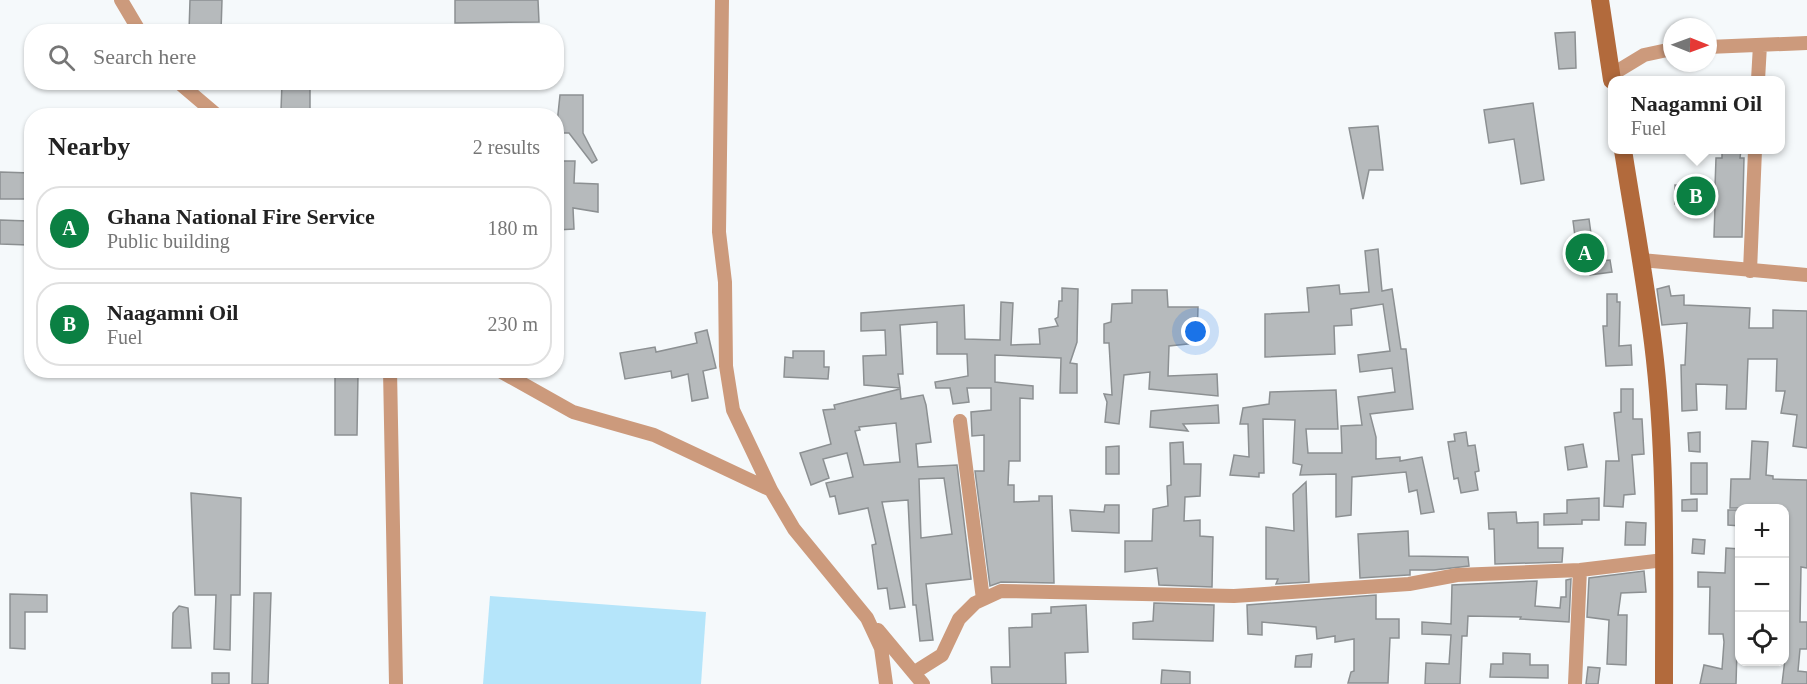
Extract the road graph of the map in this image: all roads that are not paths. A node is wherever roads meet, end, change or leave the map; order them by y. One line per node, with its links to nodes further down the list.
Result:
1 (121, 0): 4 (street)
2 (722, 0): 22 (street)
3 (1600, 0): 9 (main road)
4 (135, 24)
5 (1807, 43): 6 (street)
6 (1760, 45): 7 (street); 11 (street)
7 (1717, 47)
8 (1663, 51): 10 (street)
9 (1612, 76)
10 (1615, 76)
11 (1758, 76)
12 (187, 90): 13 (street)
13 (209, 108)
14 (1624, 154): 16 (main road)
15 (1755, 154): 17 (street)
16 (1641, 260): 17 (street); 23 (main road)
17 (1750, 271): 18 (street)
18 (1807, 275)
19 (390, 378): 28 (street)
20 (512, 378): 22 (street)
21 (960, 421): 25 (street)
22 (771, 490): 26 (street)
23 (1664, 560): 24 (street); 32 (main road)
24 (1580, 570): 25 (street); 31 (street)
25 (983, 599): 27 (street)
26 (867, 618): 27 (street); 29 (street)
27 (915, 672): 30 (street)
28 (396, 684)
29 (886, 684)
30 (923, 684)
31 (1575, 684)
32 (1664, 684)

